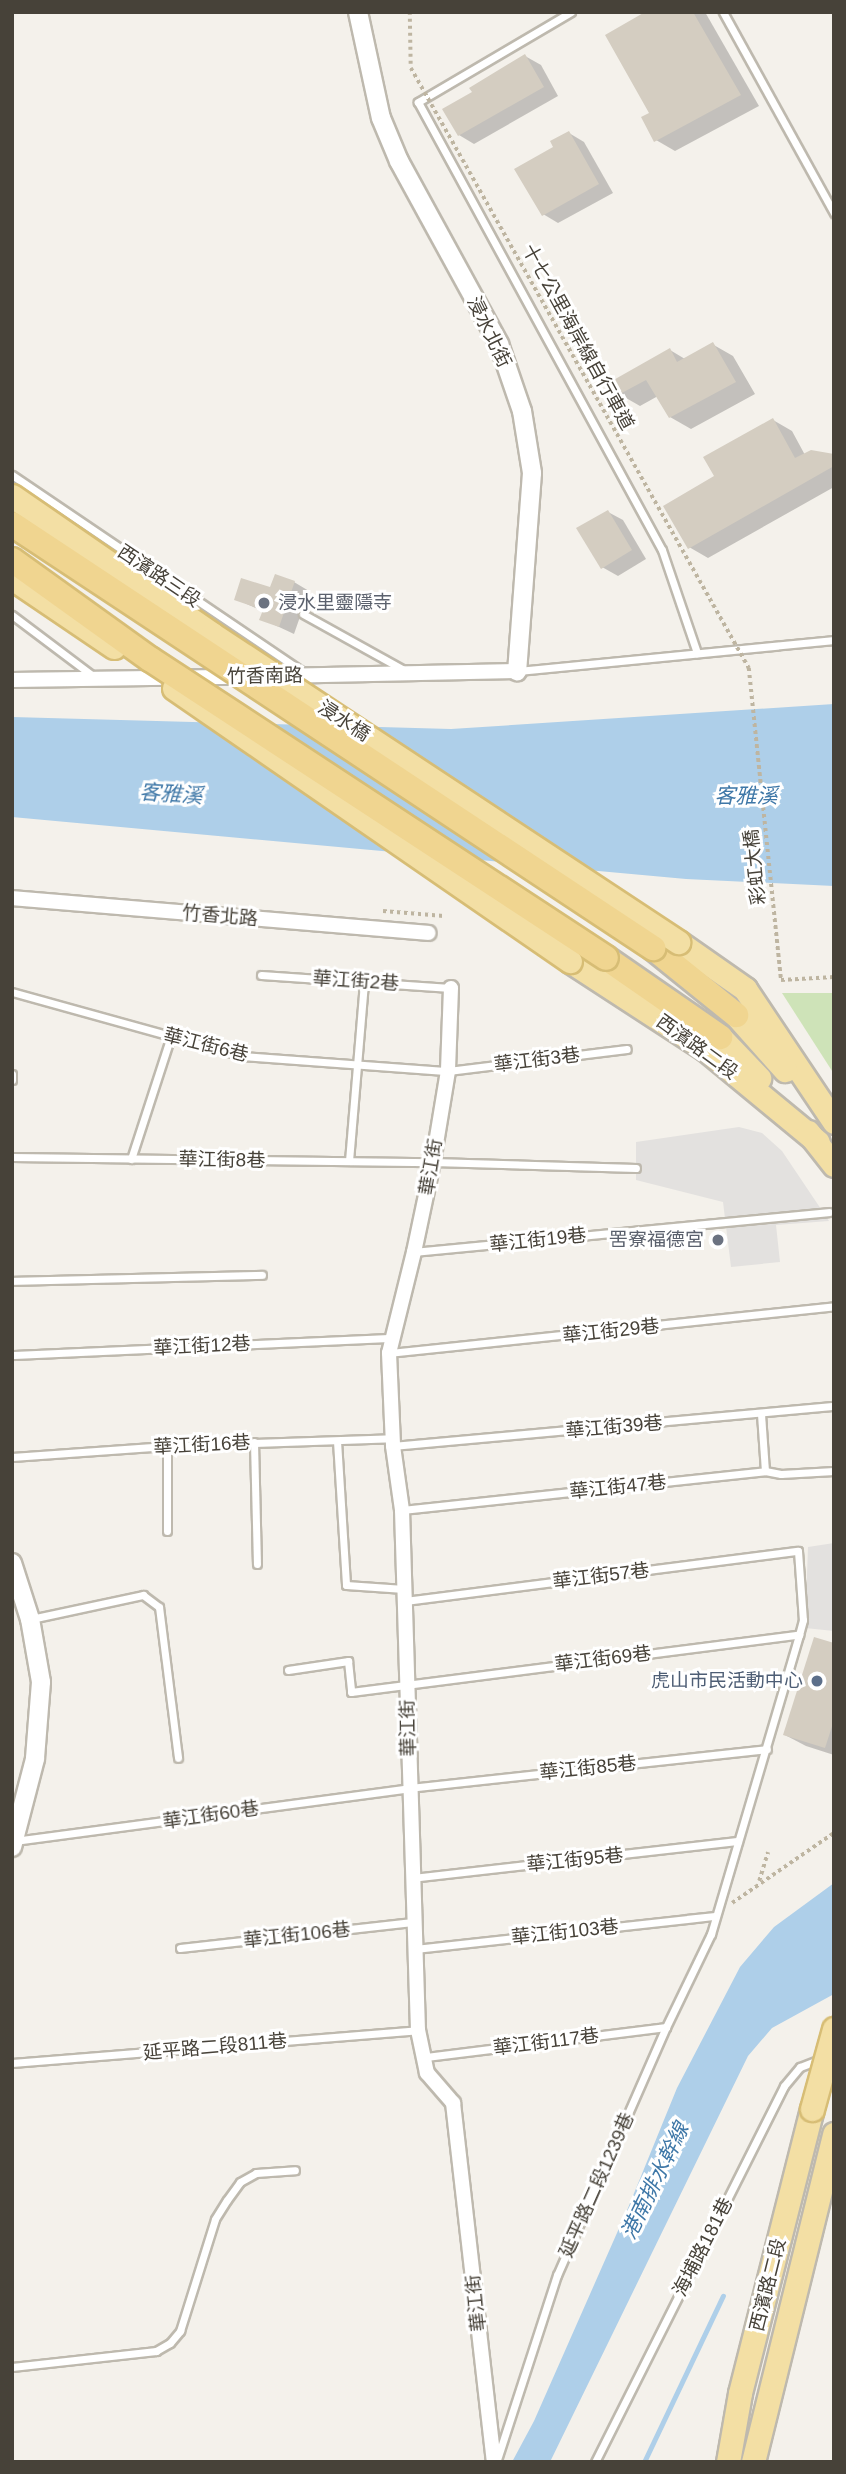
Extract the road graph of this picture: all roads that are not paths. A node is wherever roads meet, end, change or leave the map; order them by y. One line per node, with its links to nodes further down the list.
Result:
1 (358, 12): 14 (street, 浸水北街)
2 (571, 12): 13 (lane)
3 (723, 12): 4 (lane)
4 (834, 213)
5 (12, 475): 16 (lane, 西濱路三段)
6 (12, 496): 33 (main road, 浸水橋, bridge)
7 (12, 524): 25 (highway, 浸水橋, bridge)
8 (12, 560): 27 (highway, bridge)
9 (12, 578): 34 (main road, 西濱路二段, bridge)
10 (303, 614): 15 (lane)
11 (12, 615): 17 (lane)
12 (834, 640): 13 (lane)
13 (697, 653): 14 (lane)
14 (517, 671): 15 (street, 竹香南路)
15 (410, 673): 16 (street, 竹香南路)
16 (307, 676): 17 (street, 竹香南路)
17 (97, 679): 18 (street, 竹香南路)
18 (12, 680)
19 (12, 898): 20 (street, 竹香北路)
20 (429, 933)
21 (261, 975): 22 (lane, 華江街2巷)
22 (364, 982): 23 (lane, 華江街2巷); 29 (lane)
23 (451, 988): 30 (street, 華江街)
24 (12, 992): 26 (lane, 華江街6巷)
25 (736, 1015): 33 (main road)
26 (171, 1036): 29 (lane, 華江街6巷); 36 (lane)
27 (720, 1037): 34 (main road, 西濱路二段)
28 (627, 1049): 30 (lane, 華江街3巷)
29 (357, 1064): 30 (lane, 華江街6巷); 37 (lane)
30 (448, 1070): 38 (street, 華江街)
31 (12, 1074): 32 (lane)
32 (12, 1080)
33 (834, 1123)
34 (818, 1142): 39 (main road, 西濱路二段)
35 (12, 1157): 36 (lane, 華江街8巷)
36 (131, 1159): 37 (lane, 華江街8巷)
37 (349, 1161): 38 (lane, 華江街8巷)
38 (433, 1162): 40 (lane, 華江街8巷); 42 (street, 華江街)
39 (834, 1166)
40 (636, 1168)
41 (829, 1212): 42 (lane, 華江街19巷)
42 (414, 1252): 46 (street, 華江街)
43 (262, 1275): 44 (lane)
44 (12, 1281)
45 (834, 1306): 47 (lane, 華江街29巷)
46 (391, 1338): 47 (street, 華江街); 48 (lane, 華江街12巷)
47 (388, 1353): 53 (street, 華江街)
48 (12, 1355)
49 (834, 1406): 50 (lane, 華江街39巷)
50 (761, 1414): 53 (lane, 華江街39巷); 56 (lane)
51 (337, 1441): 52 (lane, 華江街16巷); 53 (lane, 華江街16巷); 63 (lane, 華江街57巷)
52 (254, 1442): 54 (lane, 華江街16巷); 62 (lane)
53 (393, 1442): 58 (street, 華江街)
54 (167, 1446): 55 (lane, 華江街16巷); 59 (lane)
55 (12, 1457)
56 (765, 1471): 57 (lane, 華江街47巷); 58 (lane, 華江街47巷)
57 (834, 1471)
58 (402, 1510): 63 (street, 華江街)
59 (167, 1531)
60 (798, 1552): 63 (lane, 華江街57巷); 65 (lane, 延平路二段1239巷)
61 (12, 1563): 64 (street)
62 (257, 1564)
63 (405, 1595): 67 (street, 華江街)
64 (30, 1619): 69 (lane); 71 (street)
65 (799, 1635): 67 (lane, 華江街69巷); 68 (lane, 延平路二段1239巷)
66 (288, 1670): 67 (lane, 華江街69巷)
67 (407, 1683): 70 (street, 華江街)
68 (767, 1749): 70 (lane, 華江街85巷); 72 (lane, 延平路二段1239巷)
69 (178, 1758)
70 (409, 1788): 73 (lane, 華江街60巷); 74 (street, 華江街)
71 (19, 1795): 73 (street)
72 (738, 1841): 74 (lane, 華江街95巷); 75 (lane, 延平路二段1239巷)
73 (13, 1844)
74 (412, 1878): 76 (street, 華江街)
75 (715, 1916): 78 (lane, 華江街103巷); 79 (lane, 延平路二段1239巷)
76 (413, 1922): 77 (lane, 華江街106巷); 78 (street, 華江街)
77 (180, 1948)
78 (414, 1949): 81 (street, 華江街)
79 (666, 2026): 83 (lane, 華江街117巷); 88 (lane, 延平路二段1239巷)
80 (834, 2029): 90 (main road, 西濱路二段, bridge)
81 (418, 2030): 83 (street, 華江街); 84 (lane, 延平路二段811巷)
82 (834, 2055): 89 (lane, 海埔路181巷)
83 (426, 2057): 88 (street, 華江街)
84 (12, 2063)
85 (834, 2134): 91 (main road, 西濱路二段)
86 (295, 2170): 87 (lane)
87 (12, 2367)
88 (495, 2462)
89 (595, 2462)
90 (728, 2462)
91 (752, 2462)

